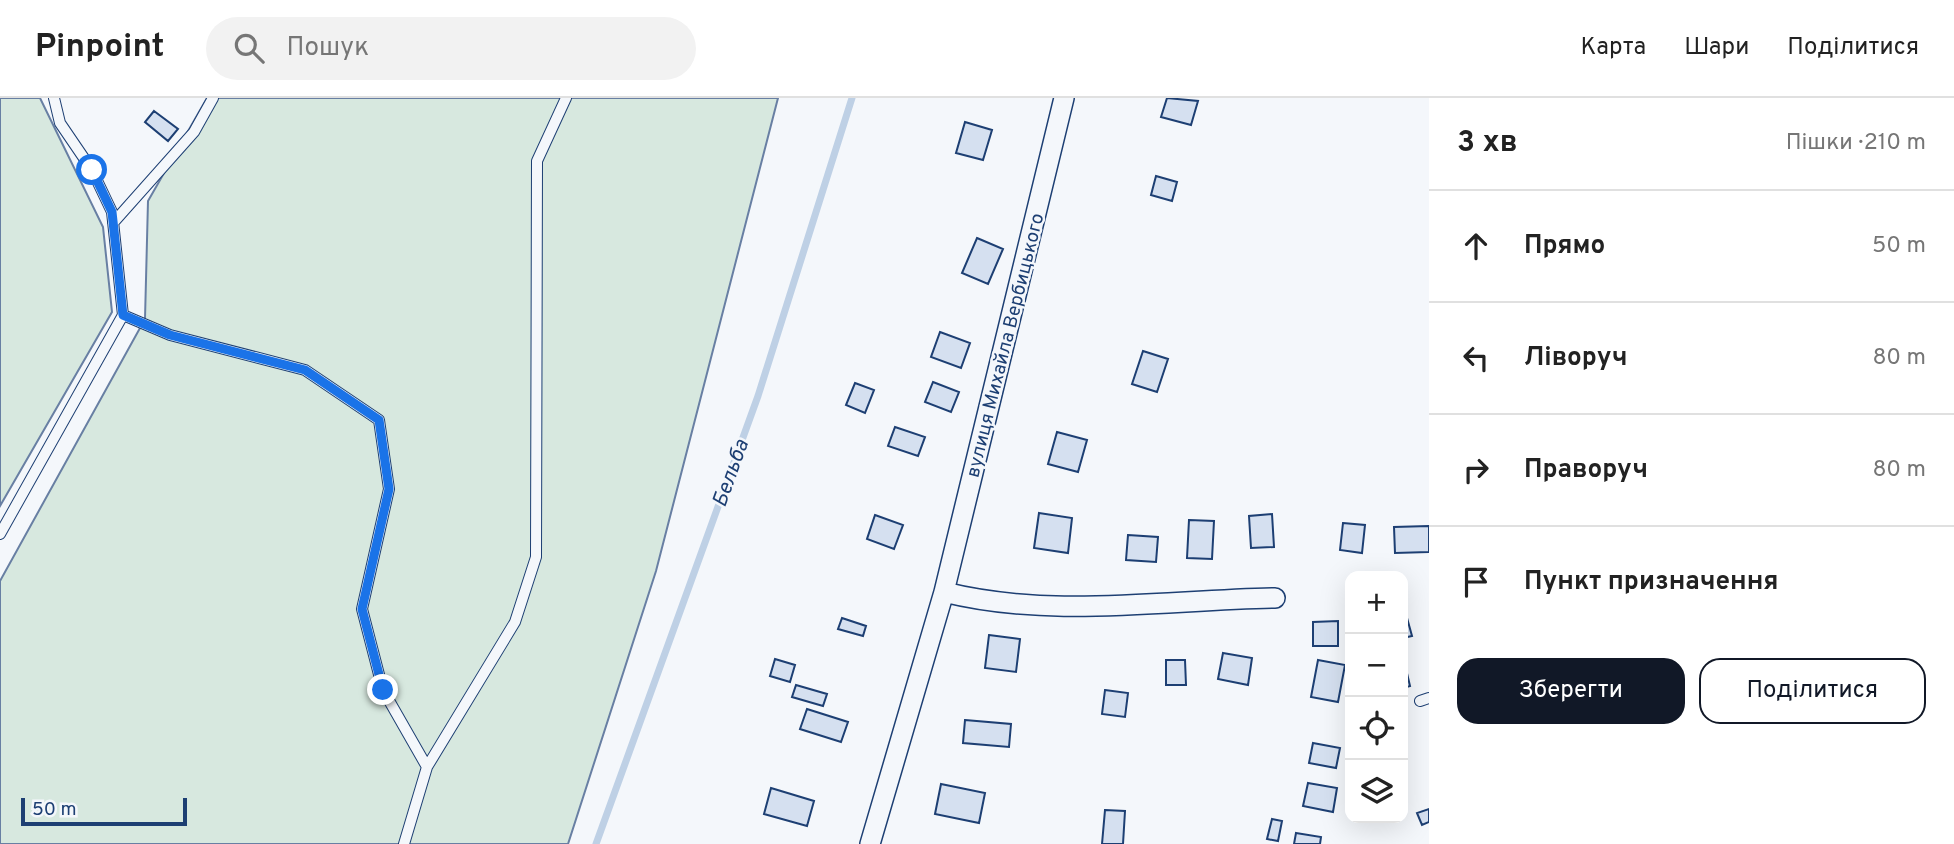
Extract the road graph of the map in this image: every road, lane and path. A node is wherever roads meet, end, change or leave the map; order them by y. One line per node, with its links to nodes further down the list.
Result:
1 (54, 98): 5 (lane)
2 (214, 98): 5 (lane)
3 (566, 98): 10 (lane)
4 (1064, 98): 8 (street, вулиця Михайла Вербицького)
5 (113, 223): 6 (lane)
6 (123, 315): 7 (lane); 10 (lane)
7 (0, 534)
8 (944, 592): 9 (street); 12 (street, вулиця Михайла Вербицького)
9 (1275, 598)
10 (427, 767): 11 (lane)
11 (404, 844)
12 (870, 844)

